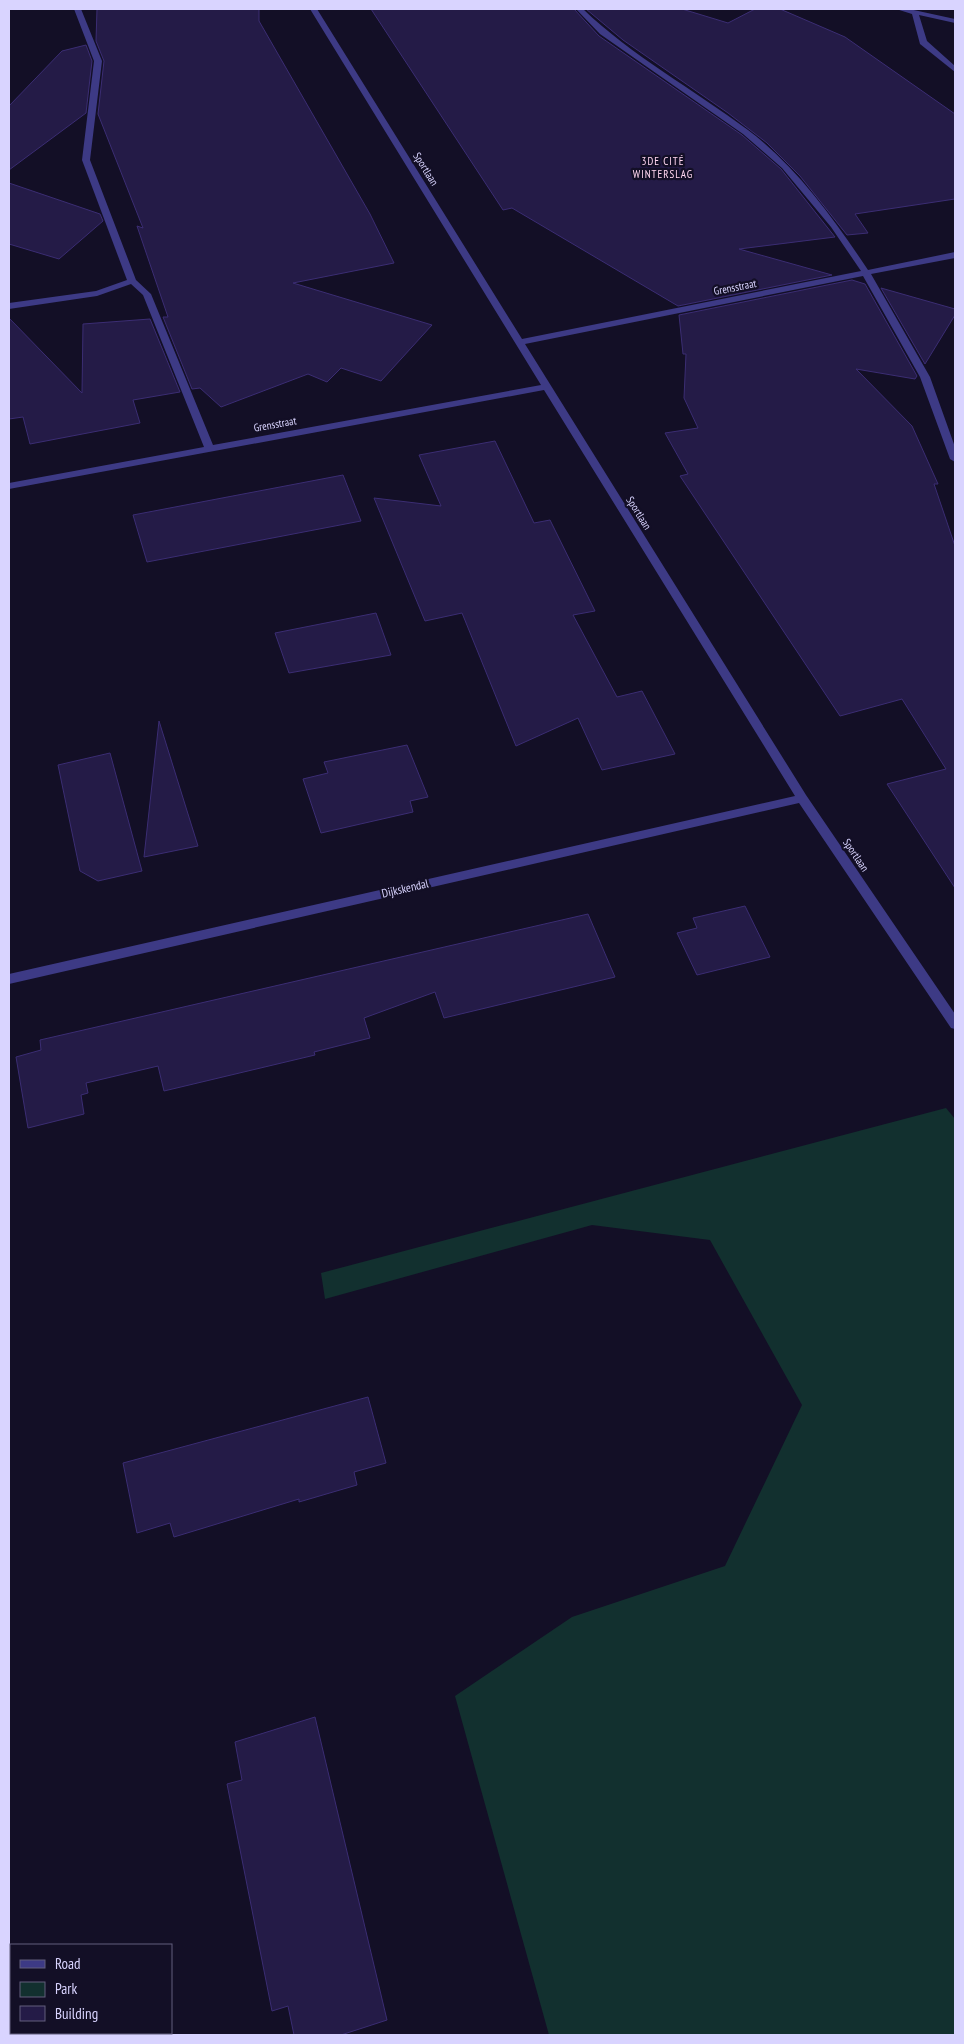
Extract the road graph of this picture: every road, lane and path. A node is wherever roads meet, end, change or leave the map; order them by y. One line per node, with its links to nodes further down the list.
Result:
1 (76, 9): 10 (street)
2 (313, 9): 12 (street, Sportlaan)
3 (579, 9): 9 (street)
4 (900, 9): 5 (street)
5 (915, 13): 6 (street); 7 (street)
6 (955, 21)
7 (955, 70)
8 (955, 255): 9 (street, Grensstraat)
9 (866, 273): 12 (street, Grensstraat); 15 (street)
10 (132, 281): 11 (street); 14 (street)
11 (9, 306)
12 (519, 342): 13 (street, Sportlaan)
13 (546, 387): 14 (street, Grensstraat); 17 (street, Sportlaan)
14 (210, 449): 16 (street, Grensstraat)
15 (955, 459)
16 (9, 486)
17 (802, 798): 18 (street, Dijkskendal); 19 (street, Sportlaan)
18 (9, 979)
19 (955, 1024)

